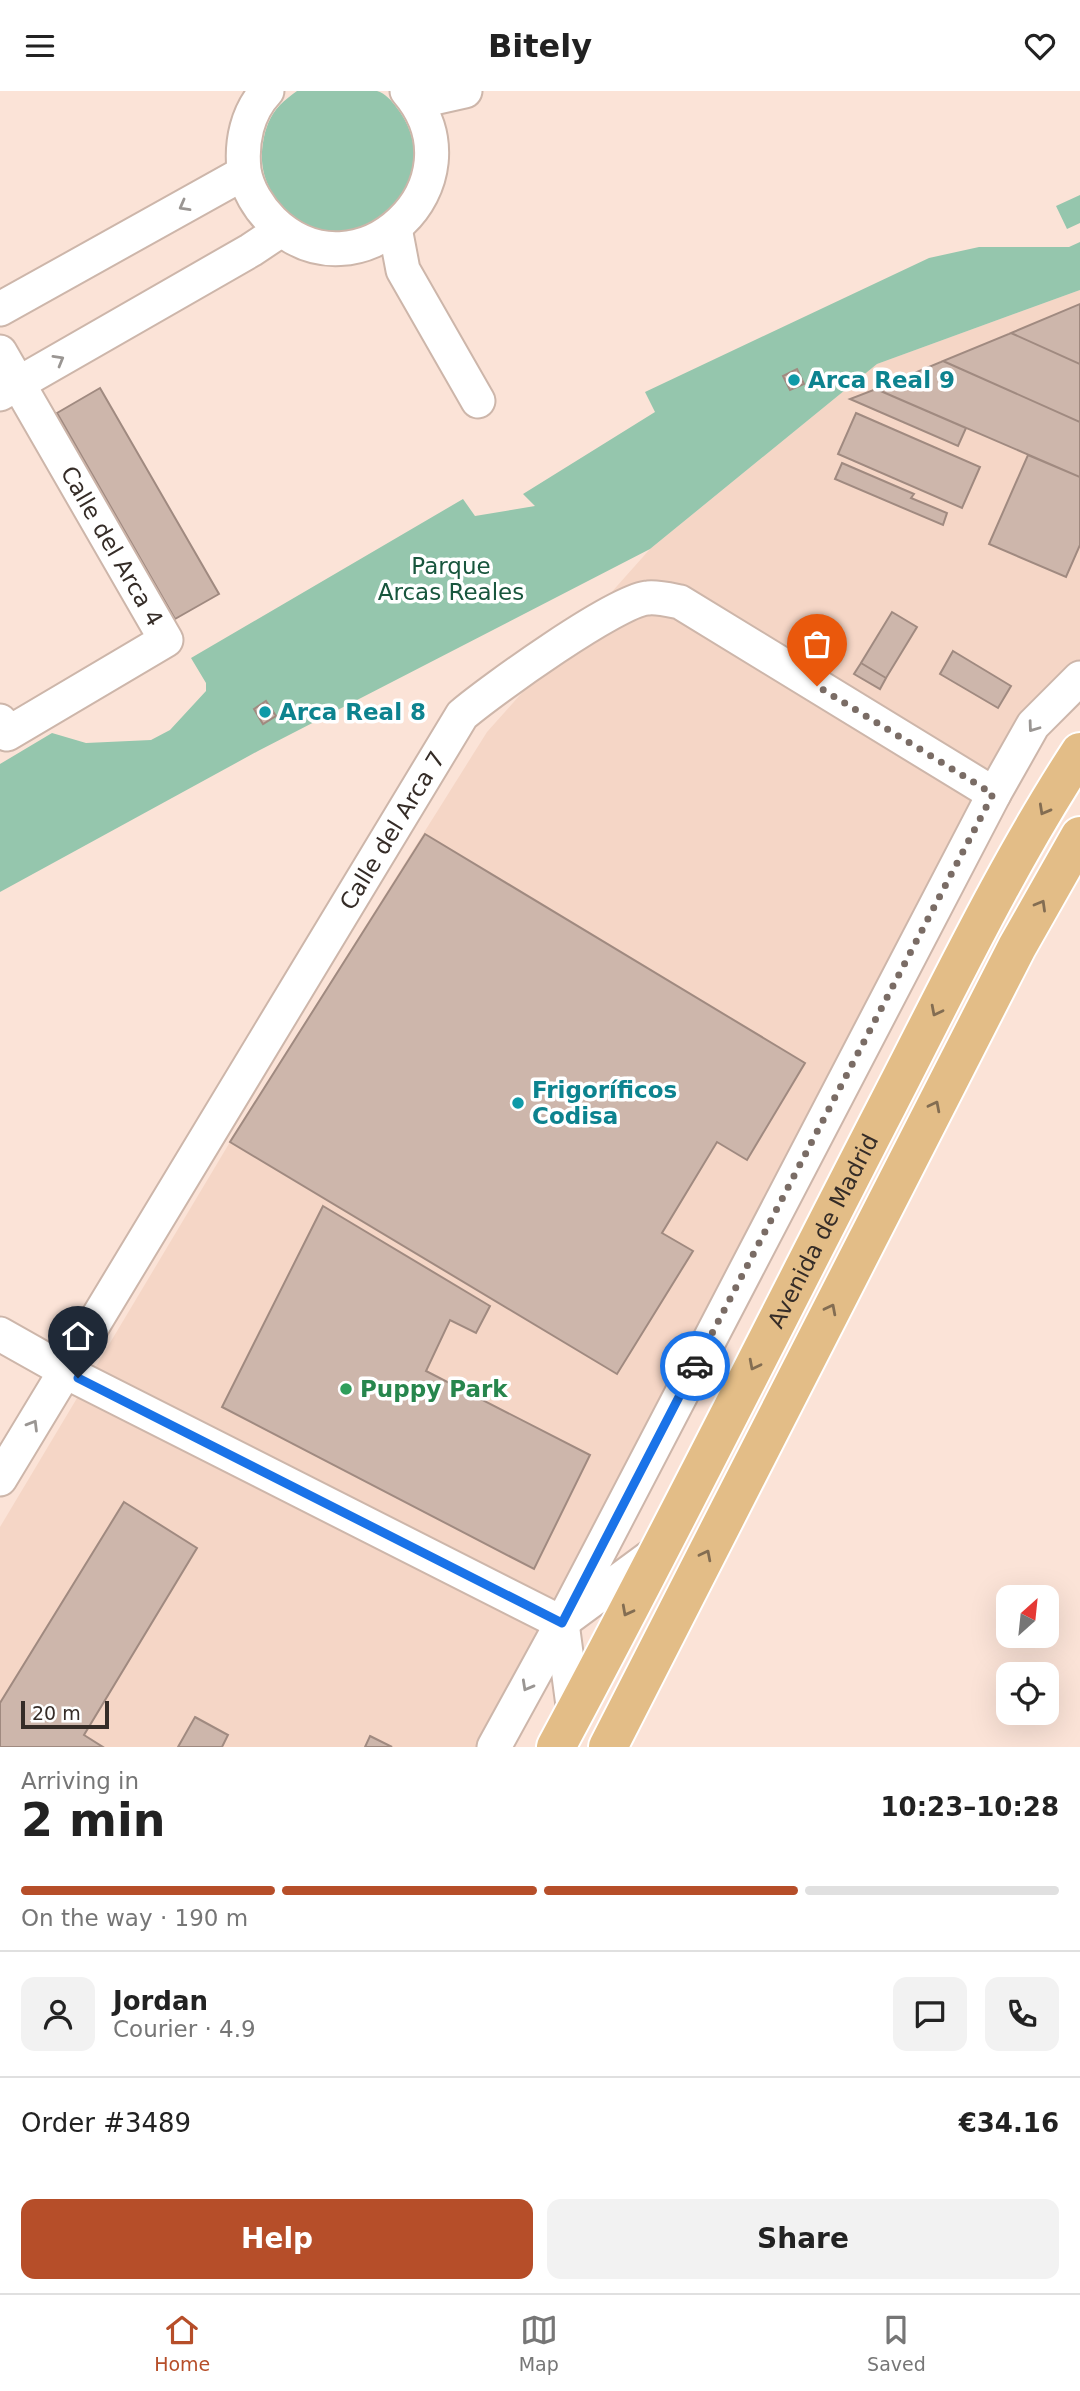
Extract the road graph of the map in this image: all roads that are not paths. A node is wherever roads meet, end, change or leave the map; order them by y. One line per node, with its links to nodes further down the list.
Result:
1 (268, 91): 4 (street)
2 (462, 92): 3 (street)
3 (417, 106): 6 (street)
4 (244, 173): 5 (street); 7 (street, one-way to 7)
5 (281, 230): 6 (street); 9 (street, one-way to 5)
6 (383, 235): 10 (street)
7 (0, 309)
8 (0, 352): 9 (street, Calle del Arca 4)
9 (9, 389): 12 (street, Calle del Arca 4)
10 (478, 401)
11 (1080, 678): 14 (street, one-way to 14)
12 (0, 721)
13 (1080, 752): 19 (main road, Avenida de Madrid, one-way to 19)
14 (993, 794): 17 (street, Calle del Arca 7); 20 (street)
15 (1080, 836): 24 (main road, Avenida de Madrid, one-way to 15)
16 (0, 1334): 17 (street)
17 (65, 1371): 18 (street, Calle del Arca 7, one-way to 17); 20 (street)
18 (0, 1479)
19 (660, 1550): 20 (street); 21 (main road, Avenida de Madrid, one-way to 21)
20 (562, 1623): 21 (street); 22 (street, one-way to 22)
21 (574, 1713): 23 (main road, Avenida de Madrid)
22 (494, 1747)
23 (556, 1747)
24 (608, 1747)

